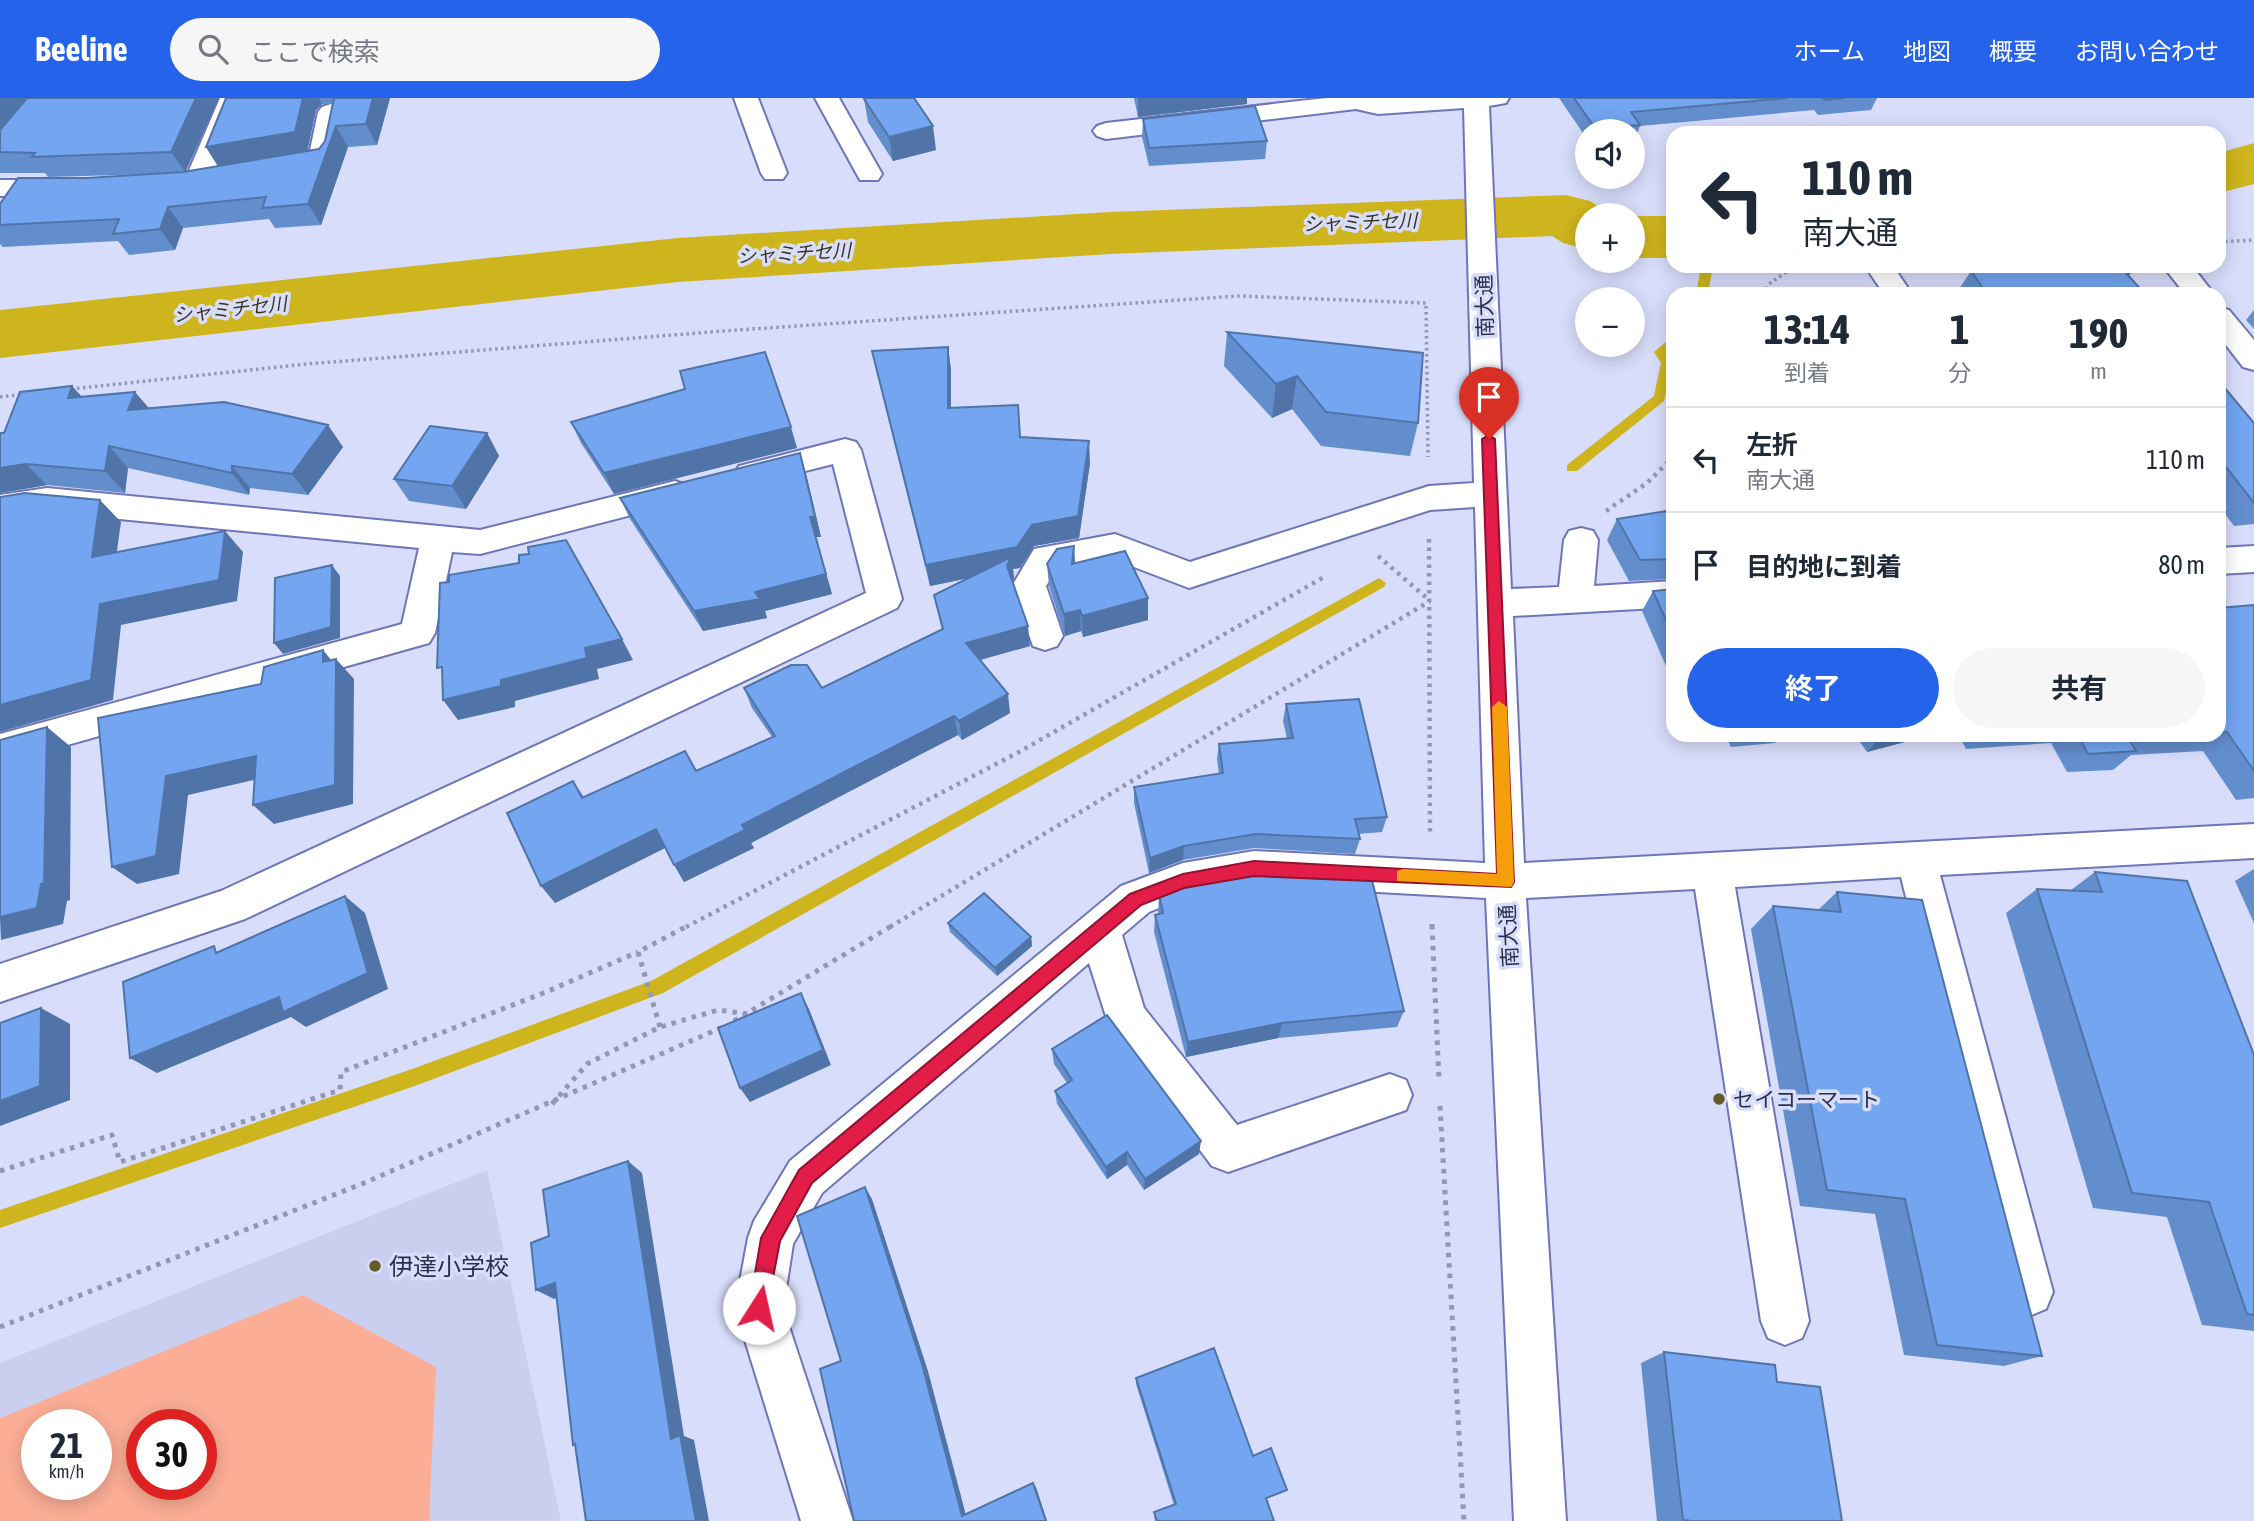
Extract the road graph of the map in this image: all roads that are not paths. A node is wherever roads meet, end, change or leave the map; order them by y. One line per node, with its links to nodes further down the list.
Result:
1 (232, 98): 12 (street)
2 (746, 98): 9 (street)
3 (827, 98): 10 (street)
4 (1483, 99): 5 (street); 20 (street, 南大通)
5 (1355, 100): 7 (street)
6 (331, 112): 8 (street)
7 (1106, 131)
8 (266, 170)
9 (774, 173)
10 (870, 174)
11 (224, 177): 12 (street)
12 (197, 182): 13 (street)
13 (170, 183)
14 (0, 188): 15 (street)
15 (89, 188)
16 (2184, 273): 17 (street)
17 (2194, 287)
18 (2226, 326): 19 (street)
19 (2254, 360)
20 (1491, 494): 28 (street, 南大通); 29 (street)
21 (0, 507): 22 (street)
22 (438, 539): 30 (street); 36 (street)
23 (1581, 540): 27 (street)
24 (2254, 559): 25 (street)
25 (2226, 561)
26 (1666, 594): 27 (street)
27 (1575, 600): 28 (street)
28 (1496, 603): 34 (street, 南大通)
29 (1045, 636)
30 (0, 749)
31 (2254, 841): 32 (street)
32 (1916, 858): 33 (street); 38 (street)
33 (1712, 869): 34 (street); 39 (street)
34 (1505, 882): 35 (street); 41 (street, 南大通)
35 (1100, 929): 37 (street); 40 (street)
36 (0, 984)
37 (1390, 1095)
38 (2029, 1292)
39 (1785, 1321)
40 (827, 1521)
41 (1540, 1521)

